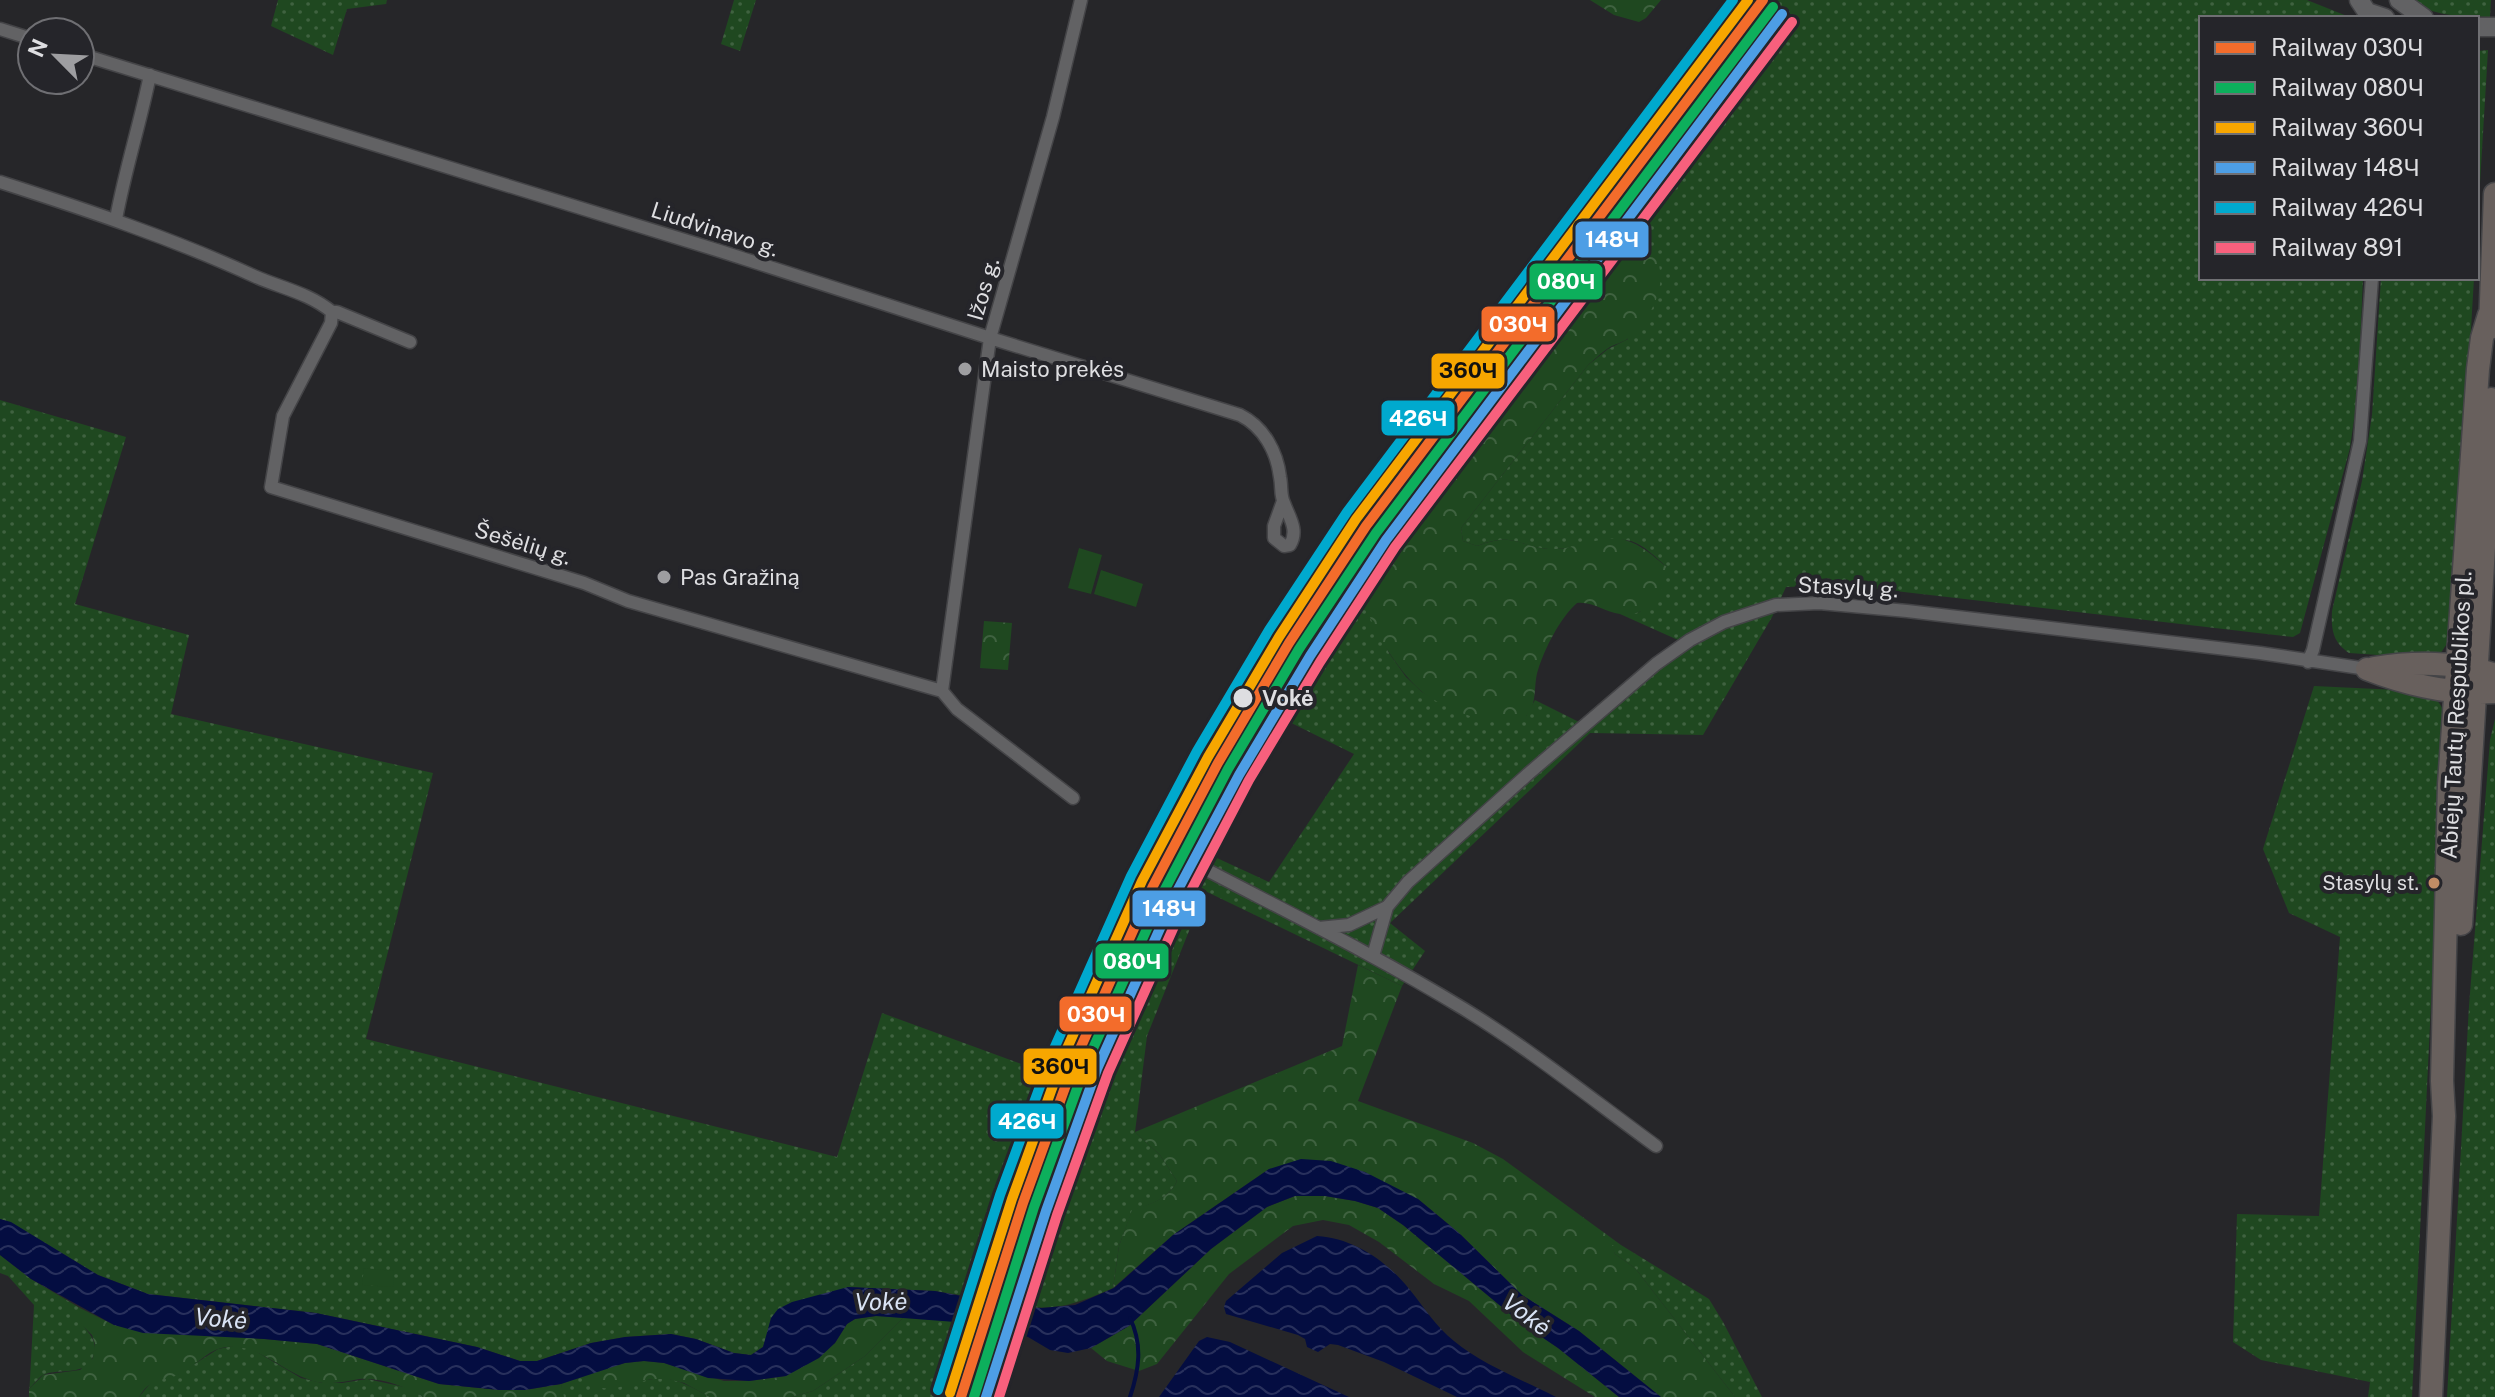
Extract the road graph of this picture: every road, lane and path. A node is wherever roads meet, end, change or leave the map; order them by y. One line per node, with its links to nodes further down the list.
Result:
1 (1081, 0): 11 (street, Ižos g.)
2 (2381, 10): 3 (main road)
3 (2413, 16)
4 (96, 59): 5 (street, Liudvinavo g.)
5 (150, 75): 8 (street); 11 (street, Liudvinavo g.)
6 (0, 182): 8 (street)
7 (2495, 194): 16 (highway, Abiejų Tautų Respublikos pl.)
8 (116, 219): 10 (street)
9 (2372, 280): 14 (street)
10 (332, 312): 12 (street); 17 (street, Šešėlių g.)
11 (990, 338): 13 (street, Liudvinavo g.); 17 (street, Ižos g.)
12 (410, 342)
13 (1283, 501)
14 (2308, 662): 15 (street, Stasylų g.); 21 (street, Stasylų g.)
15 (2367, 669): 16 (highway); 18 (highway)
16 (2476, 670): 18 (highway, Abiejų Tautų Respublikos pl.)
17 (942, 691): 19 (street)
18 (2475, 691): 25 (highway, Abiejų Tautų Respublikos pl.)
19 (1073, 798)
20 (1186, 859): 22 (street)
21 (1387, 907): 22 (street); 23 (street, Stasylų g.)
22 (1319, 928): 23 (street)
23 (1373, 956): 24 (street)
24 (1656, 1146)
25 (2431, 1397)

